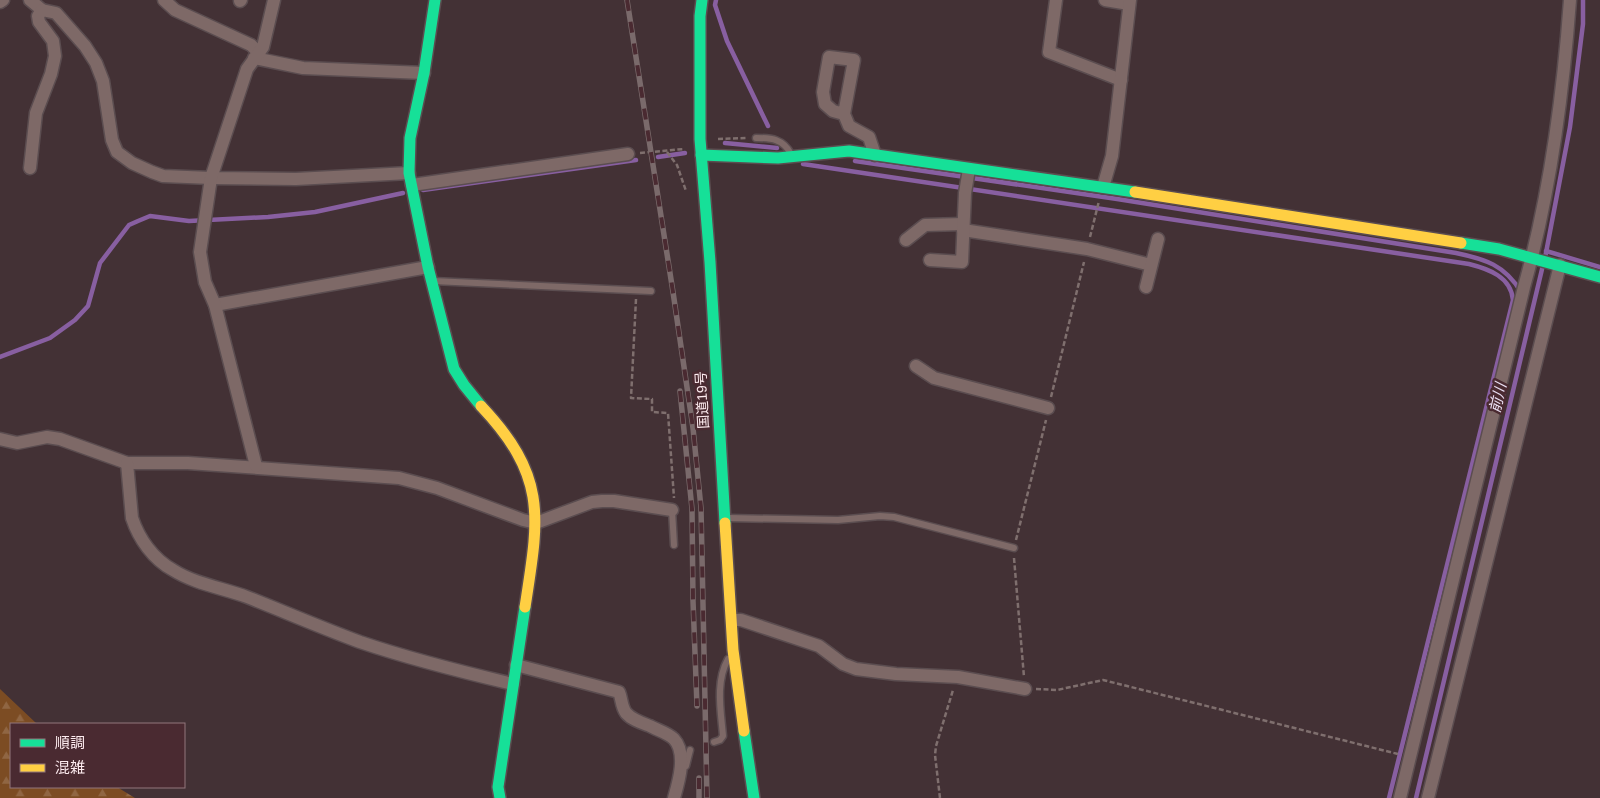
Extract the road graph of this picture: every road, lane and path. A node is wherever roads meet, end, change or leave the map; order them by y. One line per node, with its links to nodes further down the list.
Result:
1 (30, 0): 10 (street)
2 (164, 0): 11 (street)
3 (274, 0): 11 (street)
4 (435, 0): 12 (main road)
5 (702, 0): 20 (main road, 国道19号)
6 (1056, 0): 13 (street)
7 (1105, 0): 9 (street)
8 (1570, 0): 33 (street)
9 (1130, 2): 13 (street)
10 (42, 10): 23 (street); 25 (street)
11 (256, 55): 12 (street); 25 (street)
12 (424, 73): 26 (main road)
13 (1121, 80): 27 (street)
14 (844, 114): 21 (street)
15 (756, 138): 16 (path); 22 (lane)
16 (714, 139)
17 (688, 148): 18 (path)
18 (667, 152): 19 (path); 28 (path)
19 (620, 153): 26 (street)
20 (701, 155): 22 (main road); 50 (main road, 国道19号)
21 (875, 155): 22 (main road); 24 (main road)
22 (792, 157)
23 (30, 168)
24 (969, 169): 27 (main road); 29 (street)
25 (211, 178): 26 (street); 43 (street)
26 (410, 179): 37 (main road)
27 (1103, 188): 32 (path); 33 (main road)
28 (687, 194)
29 (963, 227): 31 (street); 32 (street); 34 (street)
30 (1158, 239): 36 (street)
31 (906, 240)
32 (1087, 249): 36 (street); 45 (path)
33 (1535, 258): 35 (main road); 62 (street)
34 (930, 260)
35 (1556, 264): 38 (main road); 68 (street)
36 (1151, 265): 40 (street)
37 (428, 267): 39 (main road); 43 (street)
38 (1600, 277)
39 (432, 281): 41 (lane); 51 (main road)
40 (1146, 287)
41 (636, 290): 42 (lane); 49 (path)
42 (651, 291)
43 (215, 305): 48 (street)
44 (916, 366): 45 (street)
45 (1048, 408): 53 (path)
46 (0, 439): 47 (street)
47 (127, 463): 48 (street); 58 (street)
48 (256, 466): 51 (street)
49 (672, 510): 51 (street); 52 (lane)
50 (725, 518): 53 (lane); 54 (main road, 国道19号)
51 (536, 523): 56 (main road)
52 (674, 545)
53 (1014, 548): 59 (path)
54 (732, 620): 55 (main road, 国道19号); 57 (street)
55 (733, 650): 60 (lane); 65 (main road, 国道19号)
56 (516, 665): 58 (main road); 63 (street)
57 (958, 676): 59 (street); 66 (path)
58 (513, 684): 64 (main road)
59 (1025, 689): 62 (path)
60 (714, 742)
61 (690, 750): 63 (lane)
62 (1410, 756): 67 (street)
63 (676, 793)
64 (500, 798)
65 (754, 798)
66 (940, 798)
67 (1400, 798)
68 (1428, 798)

